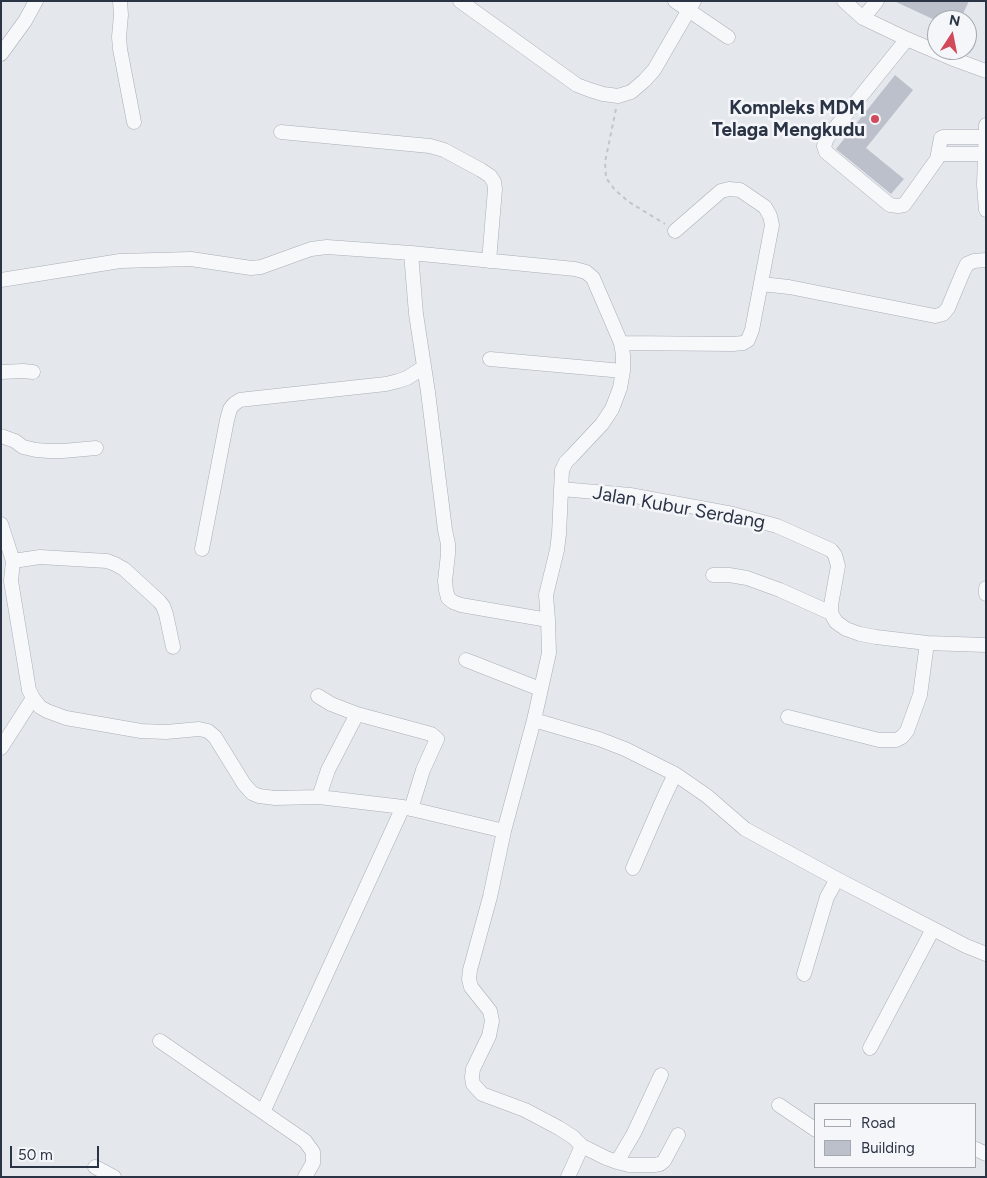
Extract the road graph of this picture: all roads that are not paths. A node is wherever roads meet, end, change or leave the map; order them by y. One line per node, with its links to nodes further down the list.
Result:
1 (36, 1): 11 (street)
2 (120, 1): 13 (street)
3 (460, 1): 7 (street)
4 (675, 1): 7 (street)
5 (844, 1): 8 (street)
6 (877, 1): 8 (street)
7 (691, 6): 9 (street)
8 (863, 18): 10 (street)
9 (728, 37)
10 (907, 39): 12 (street); 17 (street)
11 (1, 54)
12 (986, 71)
13 (134, 122)
14 (986, 125): 16 (street)
15 (281, 132): 22 (street)
16 (986, 137): 17 (street); 18 (street)
17 (939, 154): 18 (street)
18 (985, 154): 19 (street)
19 (986, 210)
20 (675, 230): 25 (street)
21 (411, 253): 22 (street); 24 (street); 28 (street)
22 (489, 260): 26 (street)
23 (986, 260): 25 (street)
24 (1, 280)
25 (760, 284): 26 (street)
26 (621, 343): 29 (street)
27 (490, 359): 29 (street)
28 (424, 367): 36 (street); 43 (street)
29 (622, 371): 34 (street)
30 (1, 372): 31 (street)
31 (33, 372)
32 (1, 436): 33 (street)
33 (96, 448)
34 (561, 489): 42 (street, Jalan Kubur Serdang); 43 (street)
35 (1, 524): 37 (street)
36 (202, 549)
37 (13, 562): 39 (street); 46 (street)
38 (712, 575): 42 (street)
39 (6, 584): 50 (street)
40 (986, 588): 41 (street)
41 (986, 594)
42 (830, 613): 44 (street)
43 (548, 620): 48 (street)
44 (926, 642): 45 (street); 52 (street)
45 (986, 645)
46 (173, 648)
47 (466, 660): 48 (street)
48 (540, 689): 53 (street)
49 (318, 696): 51 (street)
50 (33, 698): 54 (street); 56 (street)
51 (356, 714): 56 (street); 57 (street)
52 (788, 717)
53 (534, 720): 55 (street); 58 (street)
54 (1, 748)
55 (675, 774): 59 (street); 60 (street)
56 (319, 797): 57 (street)
57 (407, 808): 58 (street); 68 (street)
58 (504, 831): 71 (street)
59 (633, 868)
60 (837, 879): 61 (street); 63 (street)
61 (933, 928): 62 (street); 65 (street)
62 (986, 954)
63 (804, 974)
64 (160, 1041): 68 (street)
65 (870, 1048)
66 (661, 1075): 72 (street)
67 (779, 1105): 69 (street)
68 (263, 1112): 75 (street)
69 (814, 1129)
70 (678, 1135): 72 (street)
71 (582, 1146): 72 (street); 76 (street)
72 (617, 1162)
73 (95, 1167): 74 (street)
74 (114, 1177)
75 (305, 1177)
76 (568, 1177)

